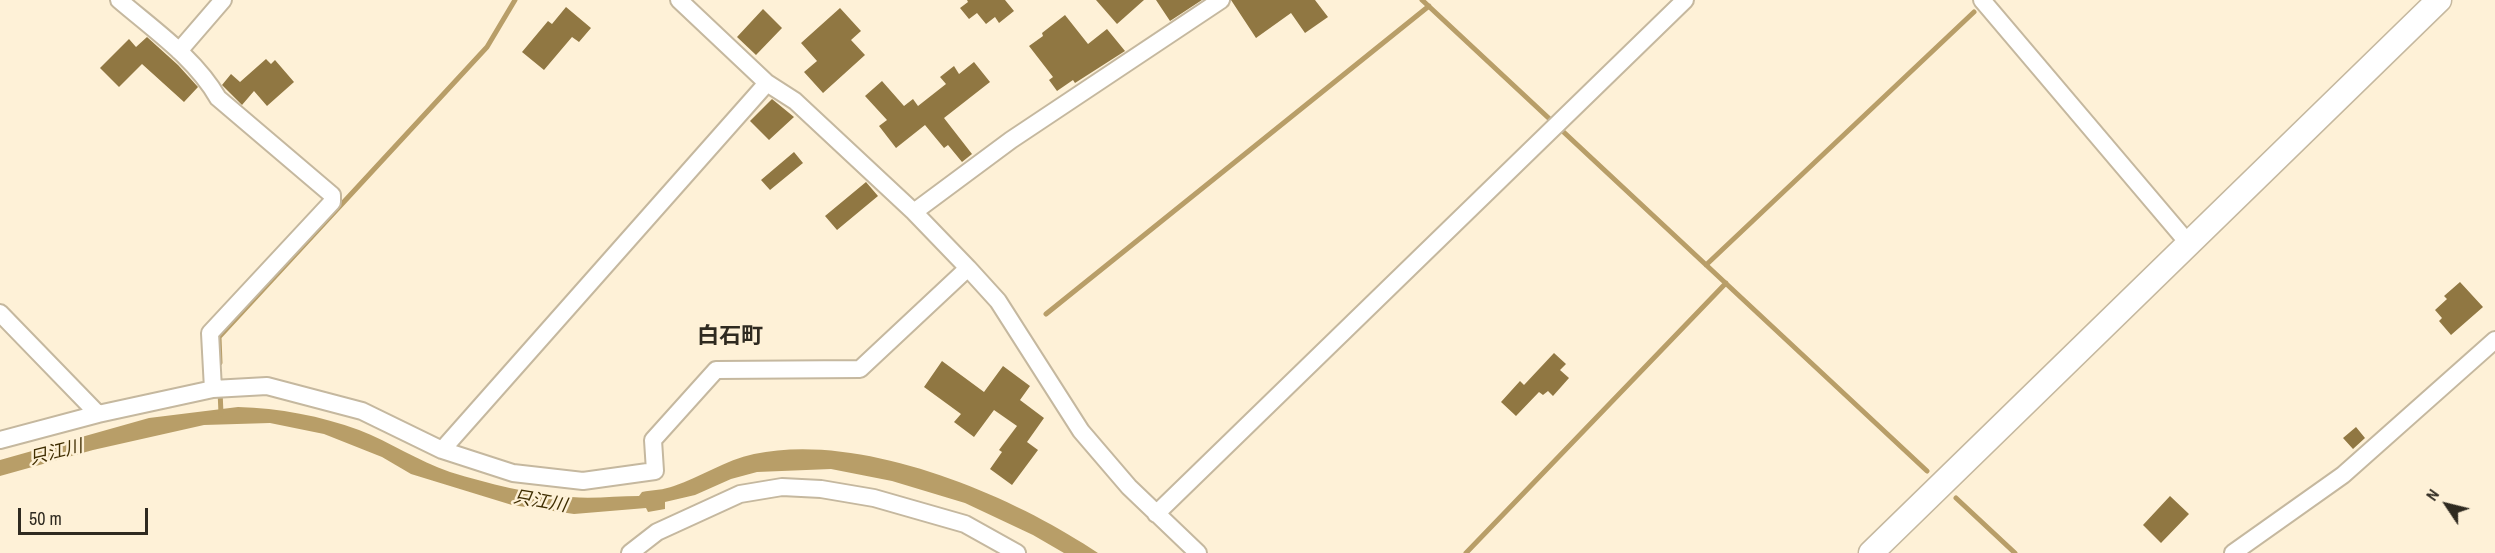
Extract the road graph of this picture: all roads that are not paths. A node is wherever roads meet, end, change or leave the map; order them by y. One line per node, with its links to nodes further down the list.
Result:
1 (119, 0): 8 (street)
2 (223, 0): 8 (street)
3 (679, 0): 9 (street)
4 (1221, 0): 10 (street)
5 (1685, 0): 19 (street)
6 (1982, 0): 11 (street)
7 (2439, 0): 11 (street)
8 (179, 51): 15 (street)
9 (767, 83): 10 (street); 18 (street)
10 (914, 212): 12 (street)
11 (2189, 244): 23 (street)
12 (969, 268): 18 (street); 19 (street)
13 (0, 313): 16 (street)
14 (2495, 340): 24 (street)
15 (213, 389): 16 (street); 18 (street)
16 (98, 414): 17 (street)
17 (0, 440)
18 (442, 450)
19 (1156, 514): 22 (street)
20 (630, 553): 21 (street)
21 (1017, 553)
22 (1198, 553)
23 (1871, 553)
24 (2233, 553)

